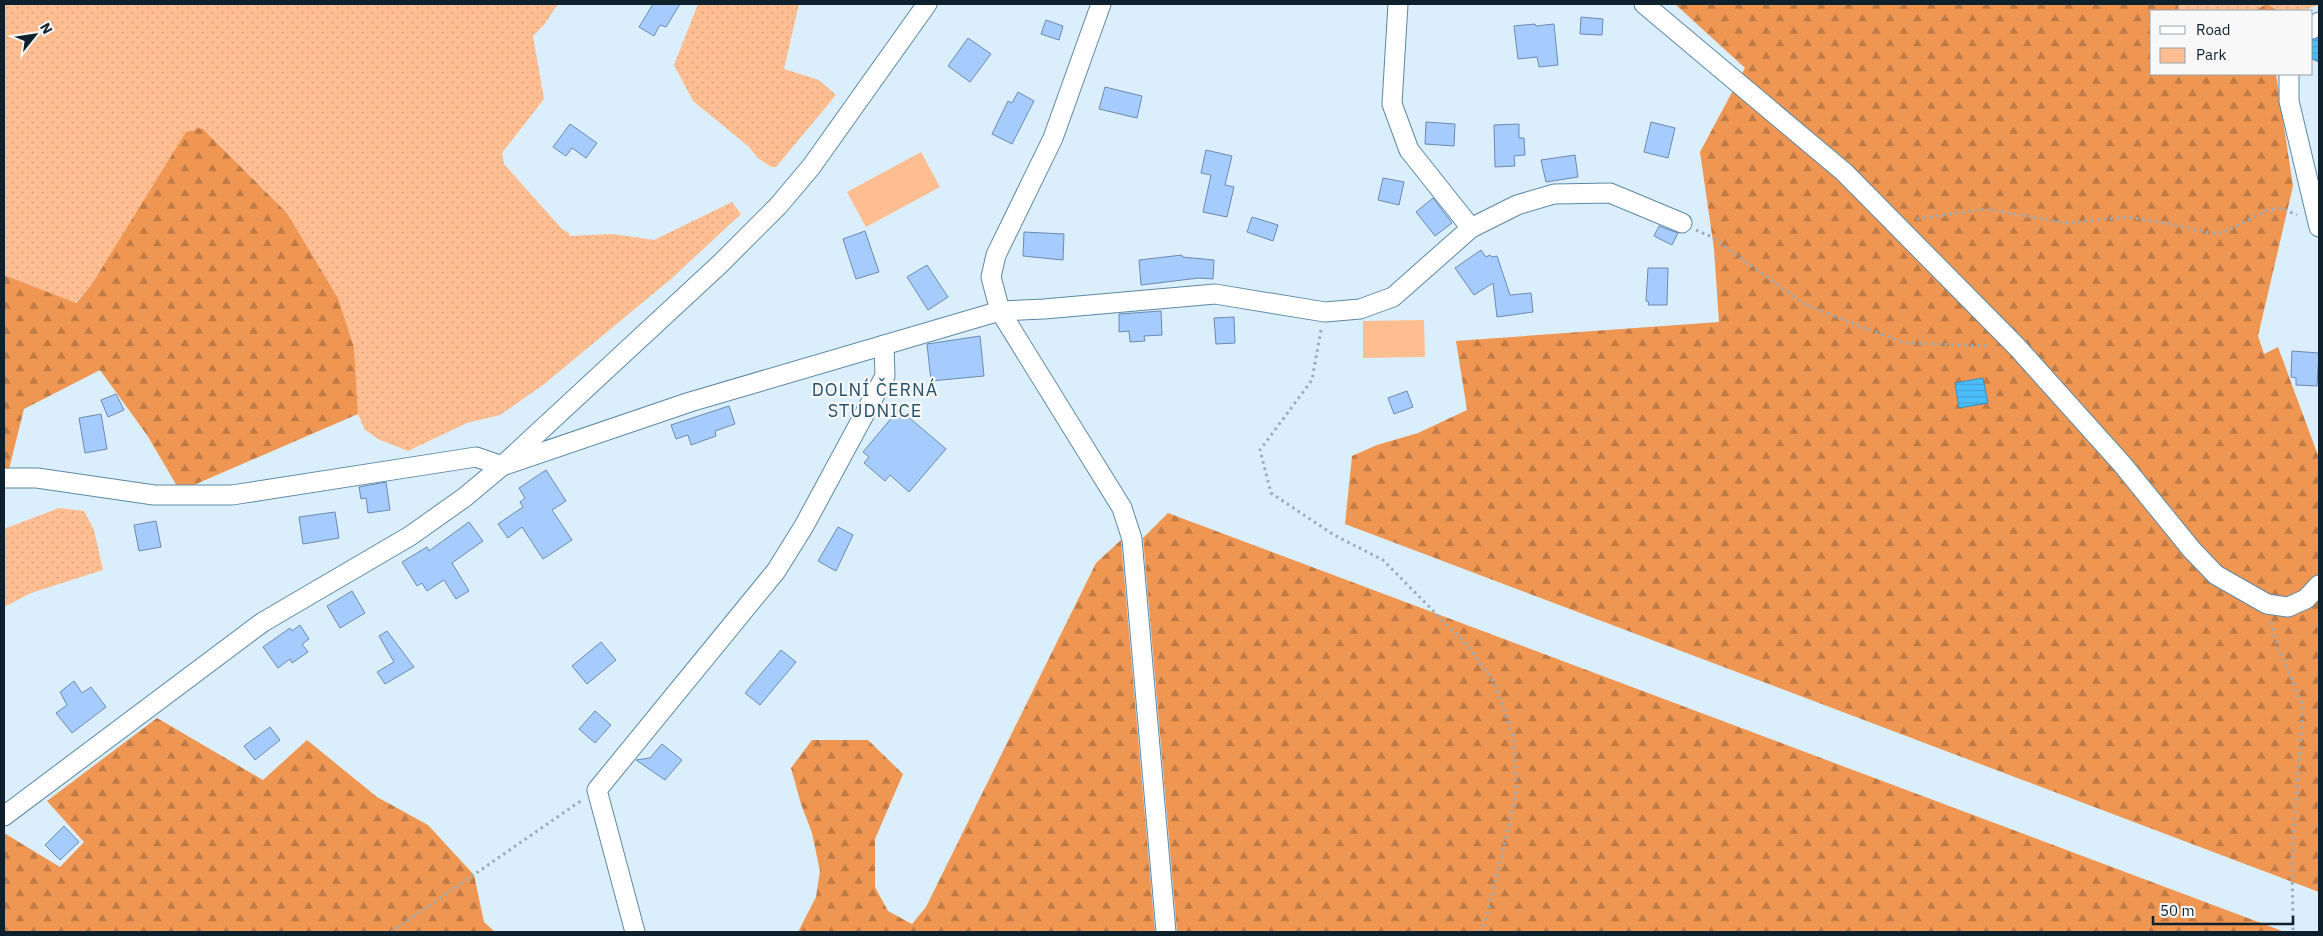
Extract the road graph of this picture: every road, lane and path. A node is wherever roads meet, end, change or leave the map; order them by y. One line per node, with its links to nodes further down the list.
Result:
1 (927, 4): 15 (street)
2 (1101, 4): 11 (street)
3 (1398, 4): 10 (street)
4 (1644, 4): 8 (street)
5 (2288, 75): 9 (street)
6 (2298, 216): 8 (path)
7 (1682, 223): 10 (street); 14 (path)
8 (1894, 223): 14 (street)
9 (2319, 227)
10 (1471, 228): 12 (street)
11 (1000, 311): 12 (street); 13 (street); 23 (street)
12 (1324, 312): 24 (path)
13 (884, 345): 15 (street); 19 (street)
14 (2017, 347): 18 (street)
15 (502, 466): 16 (street); 20 (street)
16 (4, 478)
17 (2319, 585): 18 (street)
18 (2267, 604): 25 (path)
19 (597, 790): 21 (path); 22 (street)
20 (4, 816)
21 (391, 932)
22 (635, 932)
23 (1166, 932)
24 (1480, 932)
25 (2293, 932)

